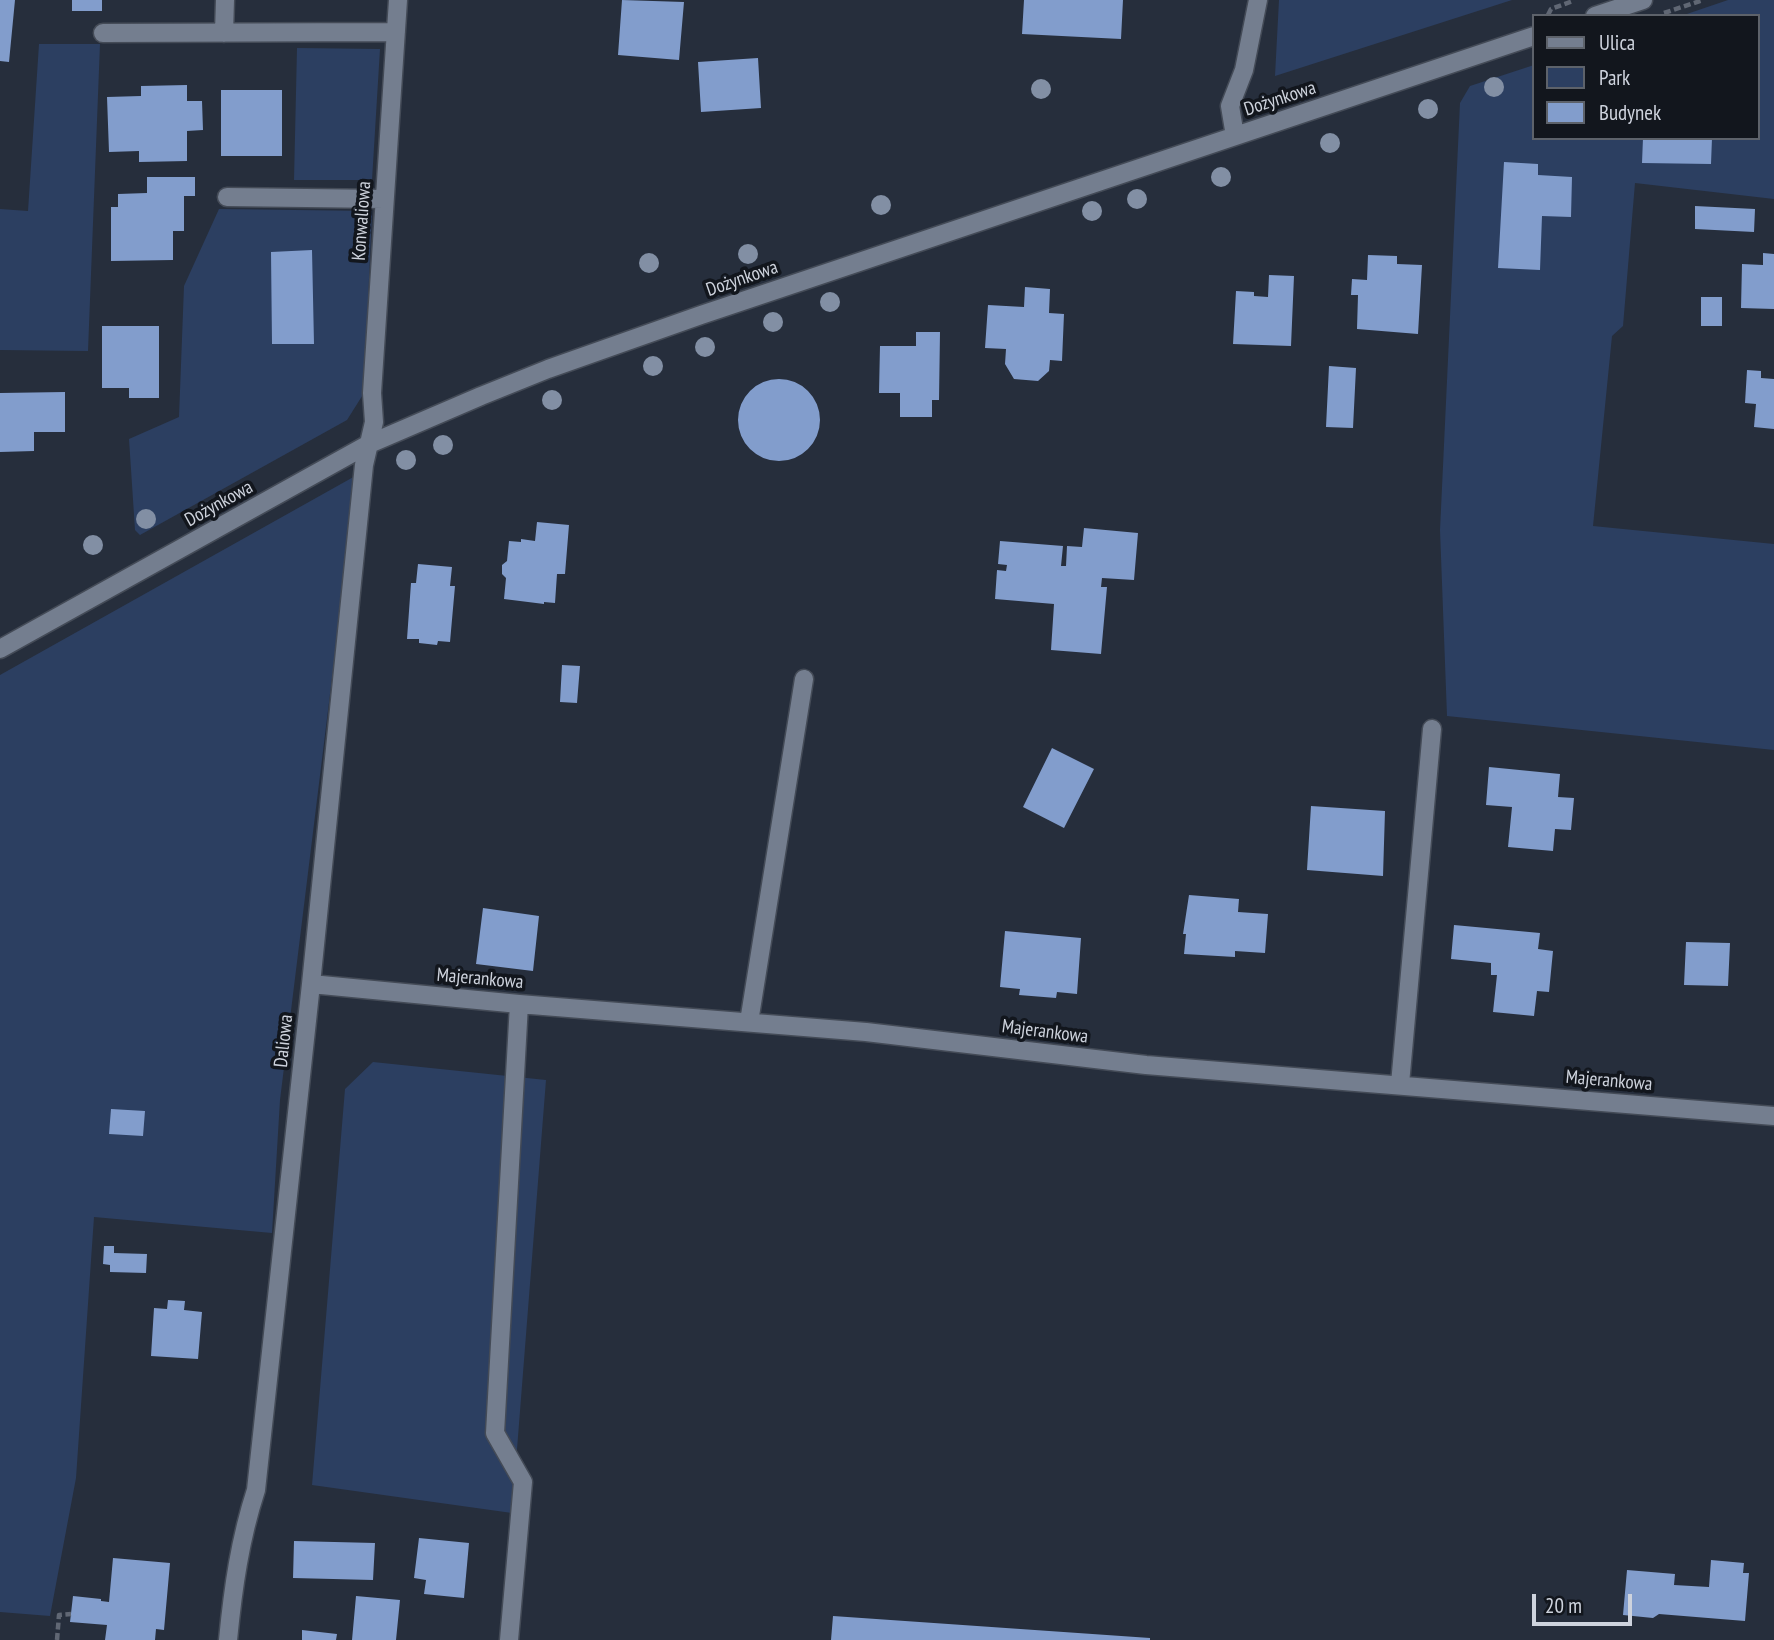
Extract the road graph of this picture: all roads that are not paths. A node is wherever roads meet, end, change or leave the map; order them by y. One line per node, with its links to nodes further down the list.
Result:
1 (225, 0): 8 (street)
2 (398, 0): 6 (street, Konwaliowa)
3 (1258, 0): 10 (street)
4 (1643, 0): 5 (street)
5 (1601, 14)
6 (396, 32): 8 (street); 12 (street, Konwaliowa)
7 (103, 33): 8 (street)
8 (224, 33)
9 (1532, 37): 10 (street, Dożynkowa)
10 (1235, 136): 13 (street, Dożynkowa)
11 (227, 197): 12 (street)
12 (384, 199): 13 (street, Konwaliowa)
13 (367, 445): 14 (street, Dożynkowa); 17 (street, Daliowa)
14 (0, 649)
15 (804, 679): 19 (street)
16 (1432, 729): 20 (street)
17 (311, 984): 18 (street, Majerankowa); 22 (street, Daliowa)
18 (519, 1004): 19 (street, Majerankowa); 23 (street)
19 (750, 1022): 20 (street, Majerankowa)
20 (1400, 1084): 21 (street, Majerankowa)
21 (1774, 1116)
22 (228, 1640)
23 (509, 1640)

